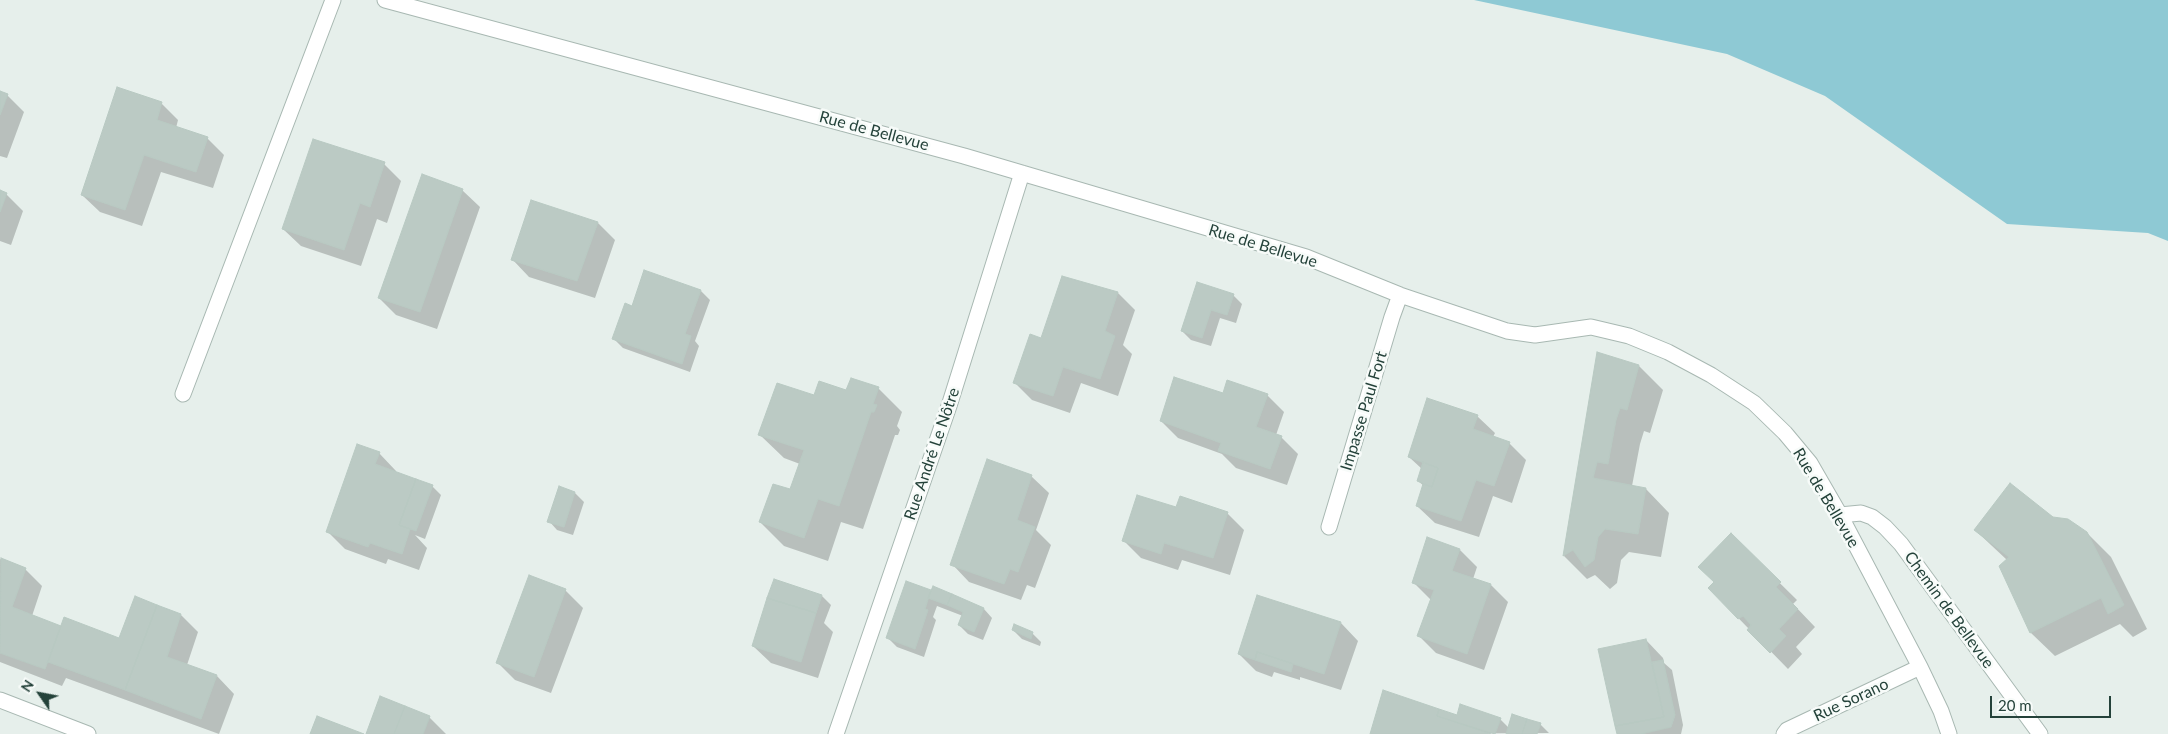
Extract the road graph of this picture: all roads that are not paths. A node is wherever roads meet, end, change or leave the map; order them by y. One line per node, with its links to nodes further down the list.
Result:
1 (333, 0): 5 (street)
2 (385, 0): 3 (street, Rue de Bellevue)
3 (1022, 173): 4 (street, Rue de Bellevue); 11 (street, Rue André Le Nôtre)
4 (1400, 295): 6 (street, Rue de Bellevue); 7 (street, Impasse Paul Fort)
5 (183, 394)
6 (1840, 515): 8 (street, Rue de Bellevue); 14 (street, Chemin de Bellevue)
7 (1329, 527)
8 (1920, 667): 12 (street, Rue Sorano); 13 (street, Rue de Bellevue)
9 (0, 700): 10 (street)
10 (88, 734)
11 (836, 734)
12 (1784, 734)
13 (1949, 734)
14 (2040, 734)

